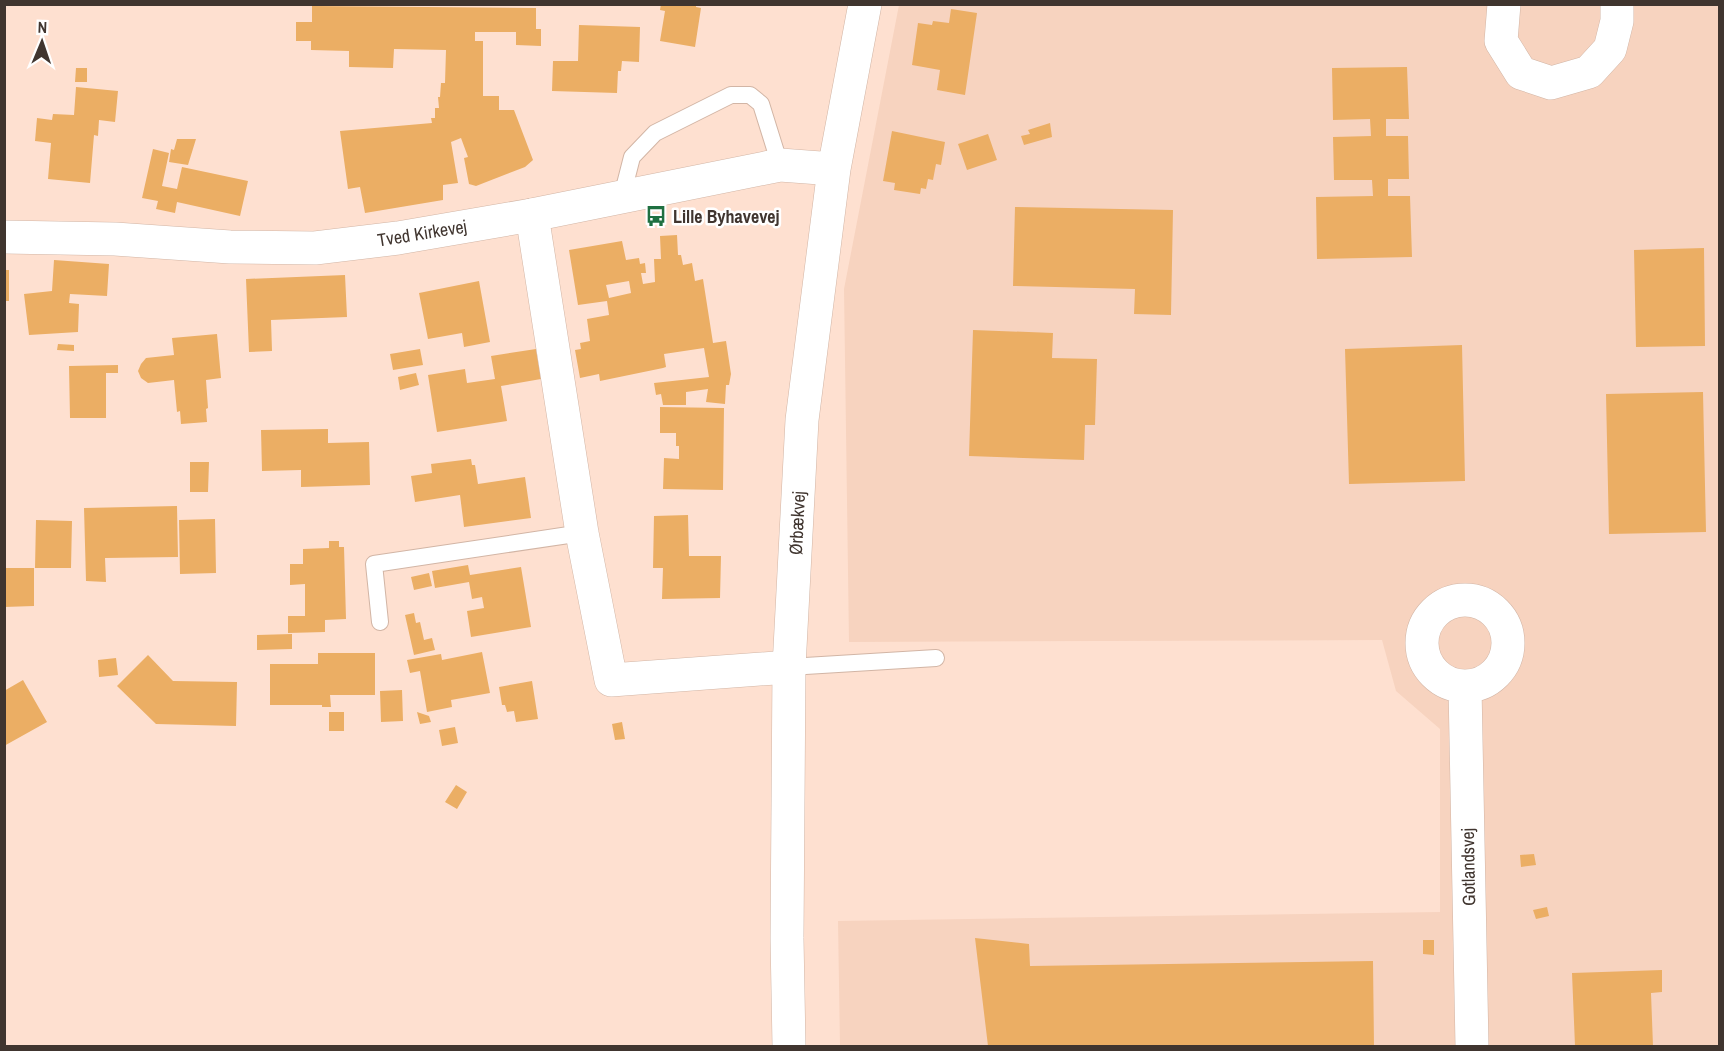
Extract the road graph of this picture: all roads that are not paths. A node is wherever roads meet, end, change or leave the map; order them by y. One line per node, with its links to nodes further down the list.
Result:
1 (865, 4): 5 (street, Ørbækvej)
2 (1504, 4): 3 (street)
3 (1617, 4)
4 (780, 165): 5 (street, Tved Kirkevej); 6 (street, Tved Kirkevej); 6 (lane)
5 (834, 169): 12 (street, Ørbækvej)
6 (622, 196): 7 (street, Tved Kirkevej)
7 (532, 215): 8 (street, Tved Kirkevej); 9 (street)
8 (4, 237)
9 (582, 533): 10 (lane); 12 (street)
10 (380, 622)
11 (936, 658): 12 (lane)
12 (789, 667): 14 (street, Ørbækvej)
13 (1465, 687): 15 (street, Gotlandsvej)
14 (789, 1047)
15 (1472, 1047)

